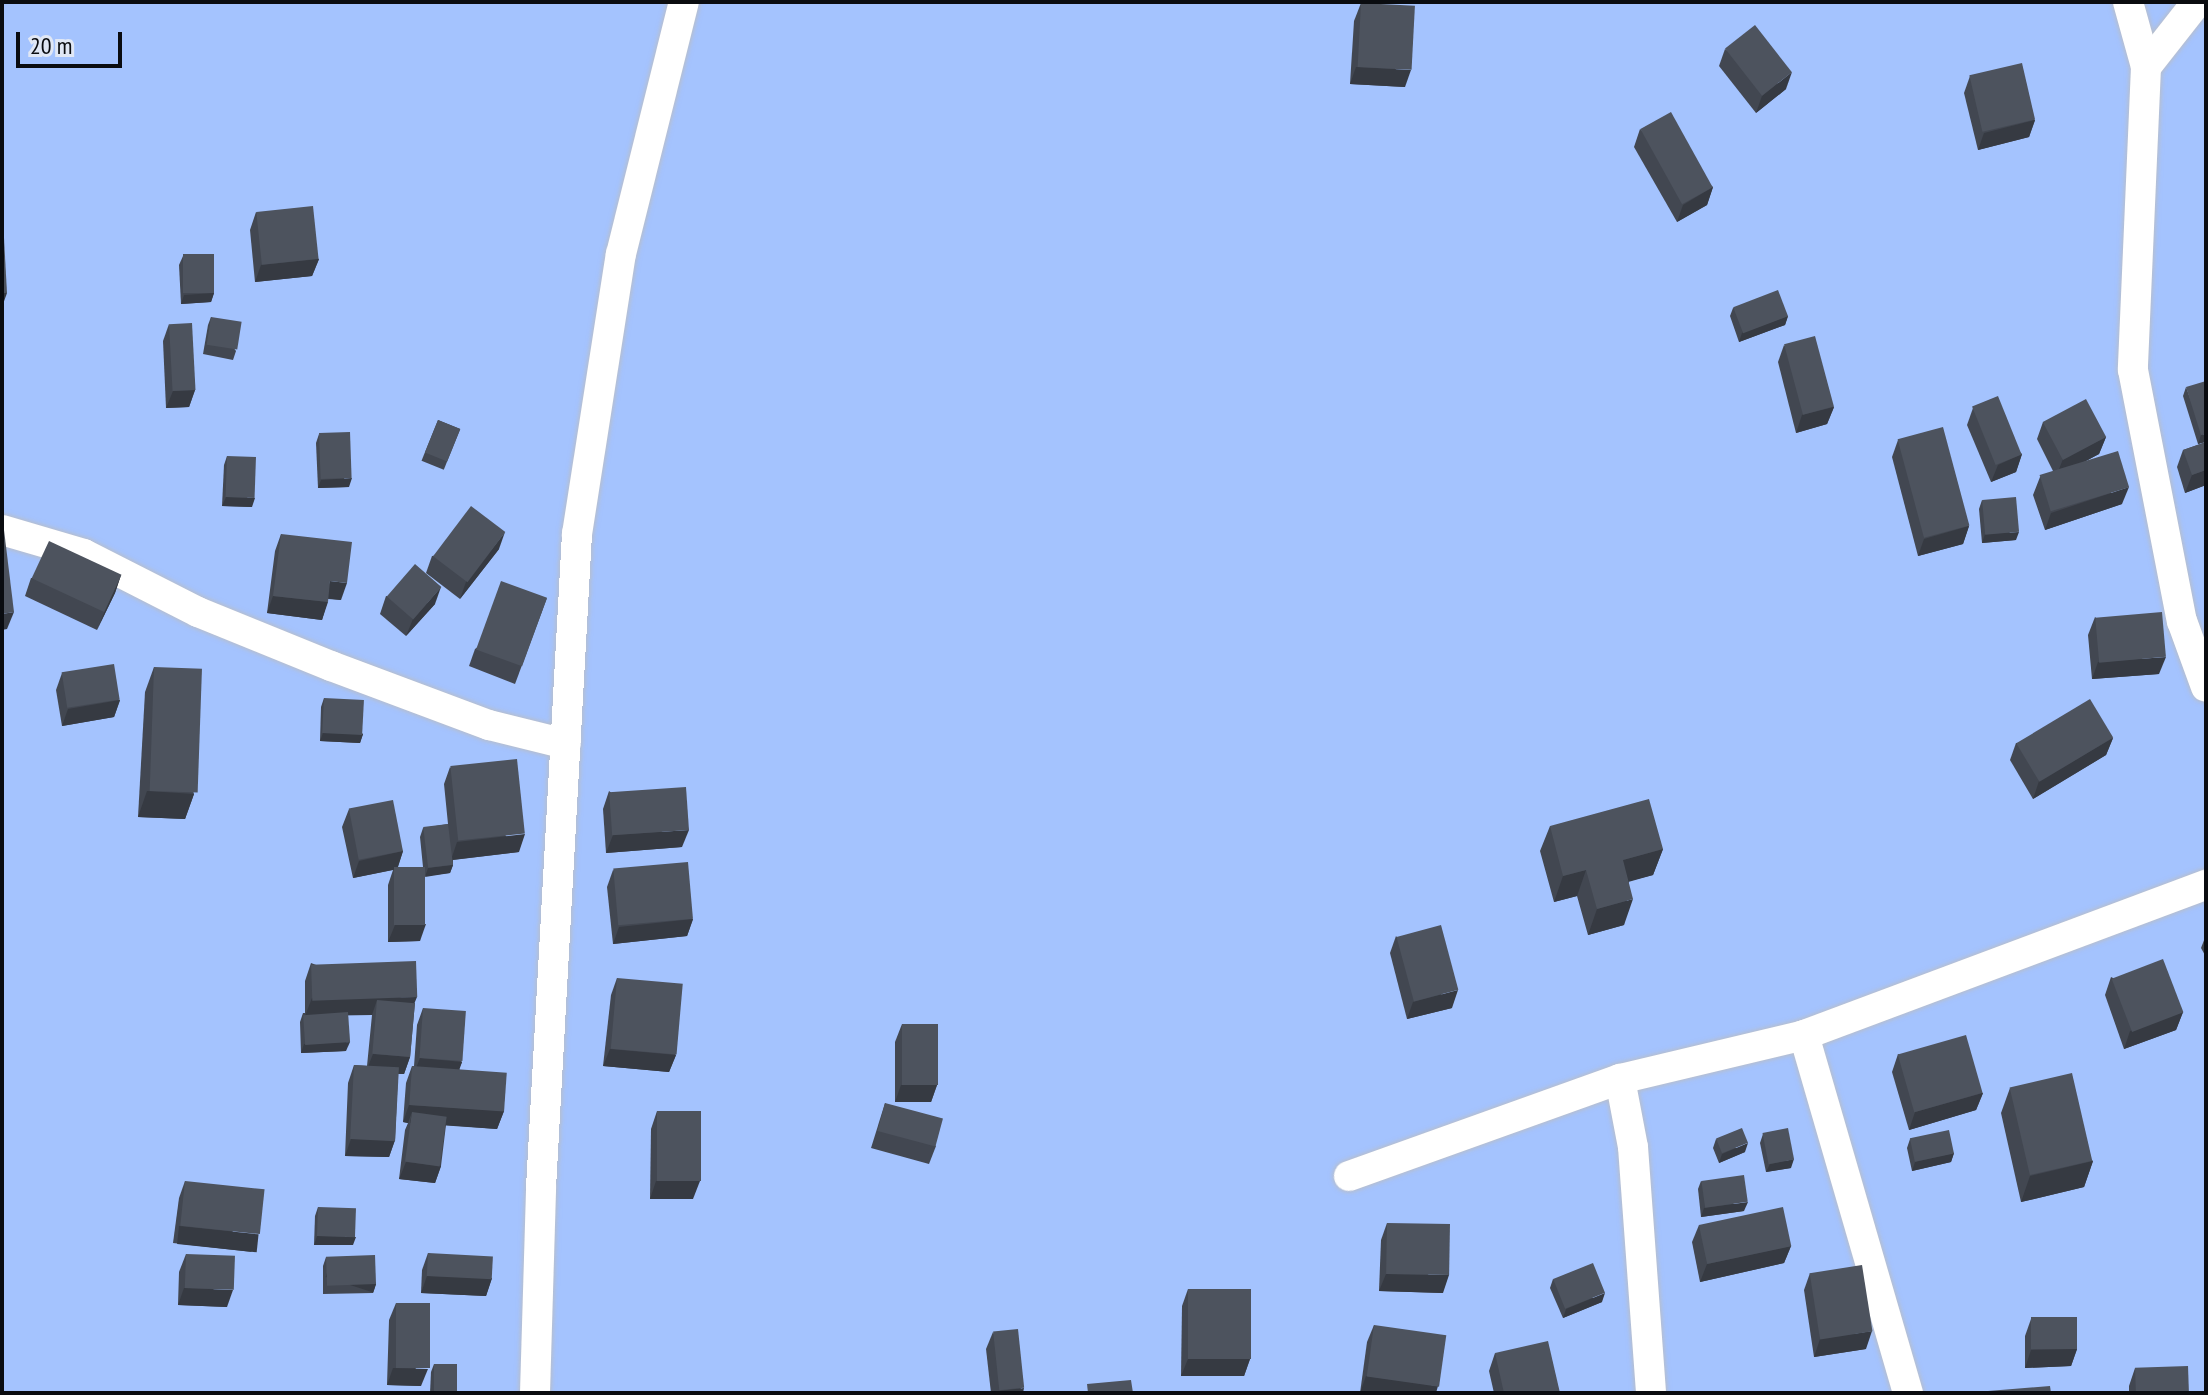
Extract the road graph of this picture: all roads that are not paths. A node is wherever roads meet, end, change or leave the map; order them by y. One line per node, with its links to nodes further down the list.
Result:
1 (684, 2): 7 (street)
2 (2128, 2): 4 (street)
3 (2197, 2): 4 (street)
4 (2146, 67): 6 (street)
5 (2, 530): 7 (street)
6 (2206, 687)
7 (566, 744): 12 (street)
8 (2206, 885): 9 (street)
9 (1804, 1035): 10 (street); 14 (street)
10 (1620, 1079): 11 (street); 13 (street)
11 (1349, 1176)
12 (535, 1393)
13 (1651, 1393)
14 (1908, 1393)

